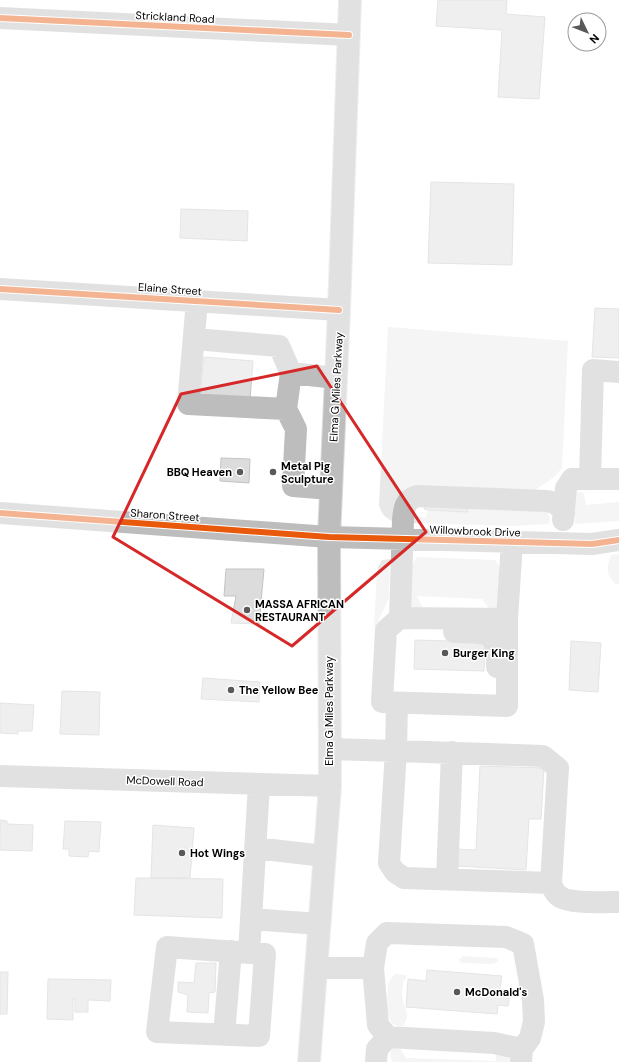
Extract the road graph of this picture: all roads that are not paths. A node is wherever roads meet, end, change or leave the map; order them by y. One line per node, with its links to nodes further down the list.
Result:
1 (350, 0): 3 (street, Elma G Miles Parkway)
2 (0, 18): 3 (street, Strickland Road)
3 (349, 35): 6 (street, Elma G Miles Parkway)
4 (0, 289): 5 (street, Elaine Street)
5 (197, 301): 6 (street, Elaine Street); 7 (street)
6 (339, 310): 10 (street, Elma G Miles Parkway)
7 (194, 339): 9 (street); 11 (street)
8 (619, 372): 12 (street)
9 (290, 373): 10 (street); 11 (street)
10 (336, 378): 14 (street, Elma G Miles Parkway)
11 (286, 409): 14 (street)
12 (590, 479): 13 (street); 16 (street)
13 (619, 479)
14 (331, 489): 17 (street, Elma G Miles Parkway)
15 (0, 513): 17 (street, Sharon Street)
16 (564, 513): 18 (street); 21 (street)
17 (329, 537): 18 (street, Willowbrook Drive); 26 (street, Elma G Miles Parkway)
18 (403, 539): 20 (street, Willowbrook Drive); 23 (street)
19 (619, 540): 21 (street, Willowbrook Drive)
20 (512, 542): 21 (street, Willowbrook Drive); 22 (street)
21 (562, 544)
22 (507, 618): 23 (street); 25 (street)
23 (393, 624): 24 (street); 25 (street)
24 (390, 702): 25 (street); 27 (street)
25 (500, 706)
26 (330, 749): 27 (street); 31 (street, Elma G Miles Parkway)
27 (396, 751): 28 (street); 34 (street)
28 (452, 752): 34 (street); 35 (street)
29 (0, 776): 30 (street, McDowell Road)
30 (259, 784): 31 (street, McDowell Road); 32 (street)
31 (330, 786): 33 (street, Elma G Miles Parkway)
32 (255, 848): 33 (street); 37 (street)
33 (324, 856): 38 (street, Elma G Miles Parkway)
34 (447, 879): 35 (street)
35 (551, 883): 36 (street)
36 (619, 902)
37 (251, 919): 38 (street); 39 (street)
38 (319, 924): 40 (street, Elma G Miles Parkway)
39 (240, 952): 42 (street); 42 (street); 42 (street)
40 (316, 968): 41 (street); 45 (street, Elma G Miles Parkway)
41 (373, 968): 43 (street); 44 (street)
42 (224, 1035)
43 (388, 1037): 44 (street); 46 (street)
44 (521, 1055)
45 (309, 1062)
46 (376, 1062)

